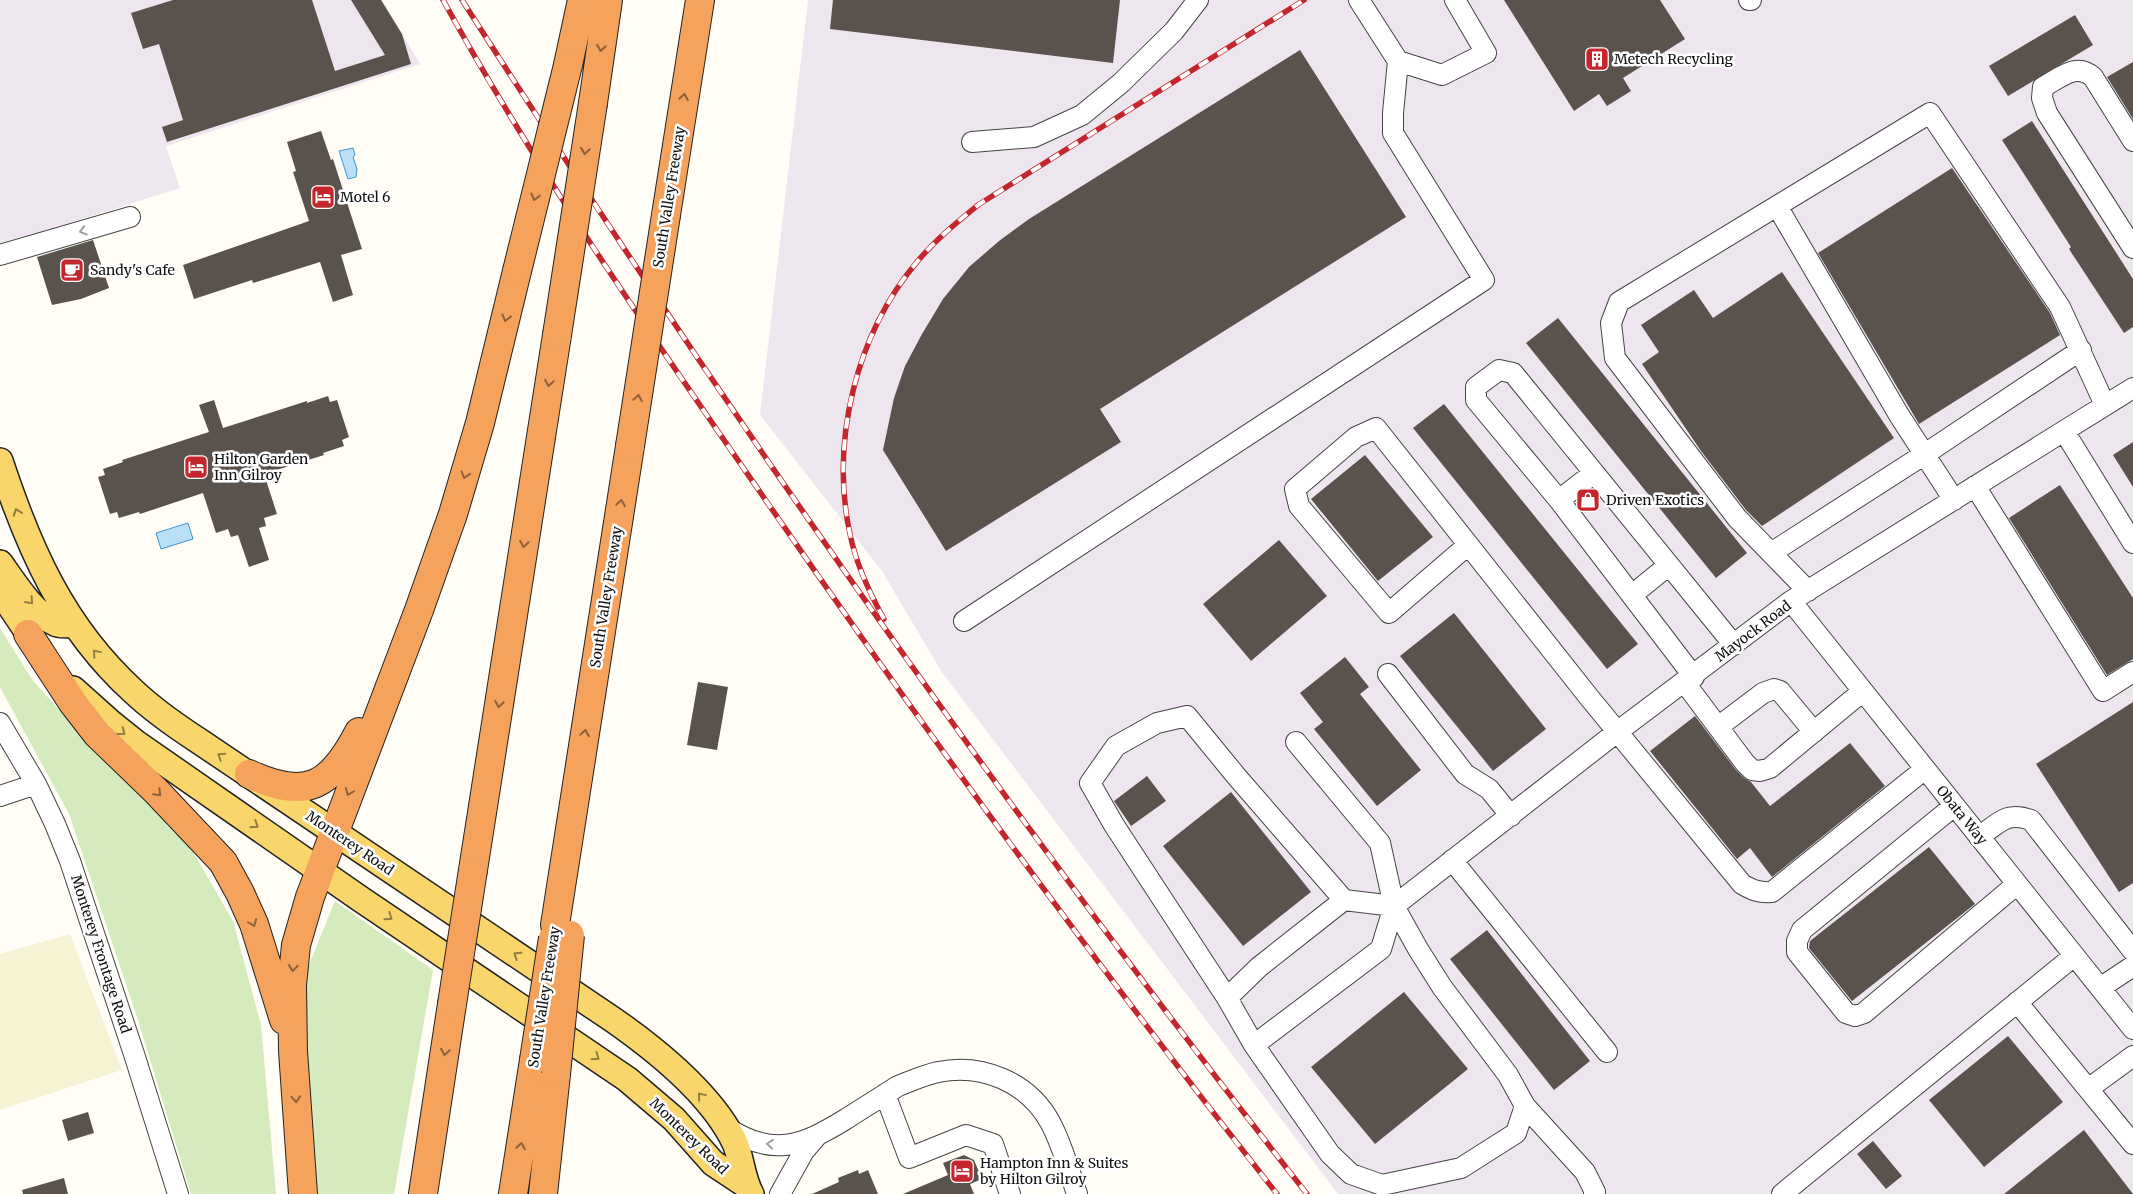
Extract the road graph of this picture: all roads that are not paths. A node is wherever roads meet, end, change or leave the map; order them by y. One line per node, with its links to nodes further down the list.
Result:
1 (582, 0): 24 (highway, one-way to 24, bridge)
2 (608, 0): 81 (highway, one-way to 81, bridge)
3 (700, 0): 60 (highway, South Valley Freeway, one-way to 3, bridge)
4 (1198, 0): 9 (street)
5 (1359, 0): 7 (street)
6 (1455, 0): 7 (street)
7 (1398, 61): 33 (street)
8 (2133, 141): 12 (street)
9 (972, 142)
10 (1777, 206): 14 (street, Obata Way); 18 (street); 27 (street, Obata Way)
11 (130, 216): 13 (street, one-way to 13)
12 (2133, 248)
13 (4, 254)
14 (2081, 350): 16 (street); 18 (street)
15 (2133, 388): 16 (street, Mayock Road)
16 (2105, 405): 17 (street, Mayock Road)
17 (2064, 431): 21 (street, Mayock Road); 25 (street)
18 (1925, 454): 23 (street); 27 (street)
19 (0, 461): 34 (main road, Monterey Road, one-way to 19)
20 (1594, 473): 22 (street); 22 (street); 29 (street)
21 (1975, 486): 23 (street, Mayock Road); 37 (street)
22 (1559, 500): 31 (street)
23 (1954, 500): 32 (street, Mayock Road)
24 (453, 514): 48 (highway); 53 (highway, one-way to 53)
25 (2133, 543)
26 (1468, 545): 26 (street); 43 (street)
27 (1771, 553): 32 (street, Obata Way)
28 (0, 563): 34 (main road, one-way to 34)
29 (1669, 565): 31 (street); 36 (street)
30 (0, 591): 35 (main road, Monterey Road)
31 (1632, 596): 39 (street)
32 (1800, 596): 36 (street, Mayock Road); 40 (street, Obata Way)
33 (964, 621)
34 (74, 624): 48 (main road, Monterey Road, one-way to 34)
35 (28, 634): 56 (main road, Monterey Road, one-way to 56); 69 (highway, one-way to 69)
36 (1734, 646): 39 (street, Mayock Road)
37 (2133, 672)
38 (1388, 674): 52 (street)
39 (1690, 680): 42 (street); 43 (street, Mayock Road)
40 (1863, 691): 44 (street); 47 (street, Obata Way)
41 (0, 723): 46 (street, Monterey Frontage Road)
42 (1718, 727): 44 (street); 44 (street)
43 (1617, 732): 47 (street); 52 (street, Mayock Road)
44 (1814, 732)
45 (1296, 742): 59 (street)
46 (8, 753): 49 (street, Monterey Frontage Road)
47 (1925, 768): 51 (street, Obata Way)
48 (248, 774): 53 (main road, Monterey Road)
49 (36, 784): 50 (street); 79 (street, Monterey Frontage Road)
50 (0, 796)
51 (1954, 806): 54 (street, Obata Way); 57 (street)
52 (1511, 816): 55 (street, Mayock Road)
53 (334, 832): 56 (highway); 75 (main road, Monterey Road, one-way to 53)
54 (1980, 837): 57 (street, Obata Way); 61 (street)
55 (1452, 860): 59 (street, Mayock Road); 70 (street)
56 (320, 871): 69 (highway, one-way to 69); 78 (main road, Monterey Road, one-way to 78)
57 (2017, 884): 62 (street, Obata Way)
58 (1344, 900): 59 (street); 65 (street); 65 (street)
59 (1394, 906): 68 (street); 74 (street)
60 (562, 930): 82 (highway, South Valley Freeway, one-way to 60, bridge); 83 (highway, bridge)
61 (2133, 951)
62 (2074, 956): 64 (street, Obata Way); 66 (street)
63 (2133, 966): 64 (street)
64 (2100, 988): 67 (street, Obata Way)
65 (1226, 998): 68 (street)
66 (2017, 1002): 72 (street); 88 (street)
67 (2133, 1029)
68 (1254, 1044): 74 (street)
69 (293, 1051): 80 (highway, one-way to 80)
70 (1607, 1052)
71 (2133, 1056): 72 (street)
72 (2088, 1089): 77 (street)
73 (885, 1094): 76 (street); 85 (street); 86 (street)
74 (1525, 1106): 87 (street)
75 (726, 1127): 76 (street, one-way to 75); 78 (main road, Monterey Road)
76 (816, 1137): 84 (street)
77 (2133, 1144)
78 (748, 1189)
79 (178, 1194)
80 (304, 1194)
81 (423, 1194)
82 (513, 1194)
83 (543, 1194)
84 (780, 1194)
85 (1010, 1194)
86 (1077, 1194)
87 (1594, 1194)
88 (1782, 1194)

